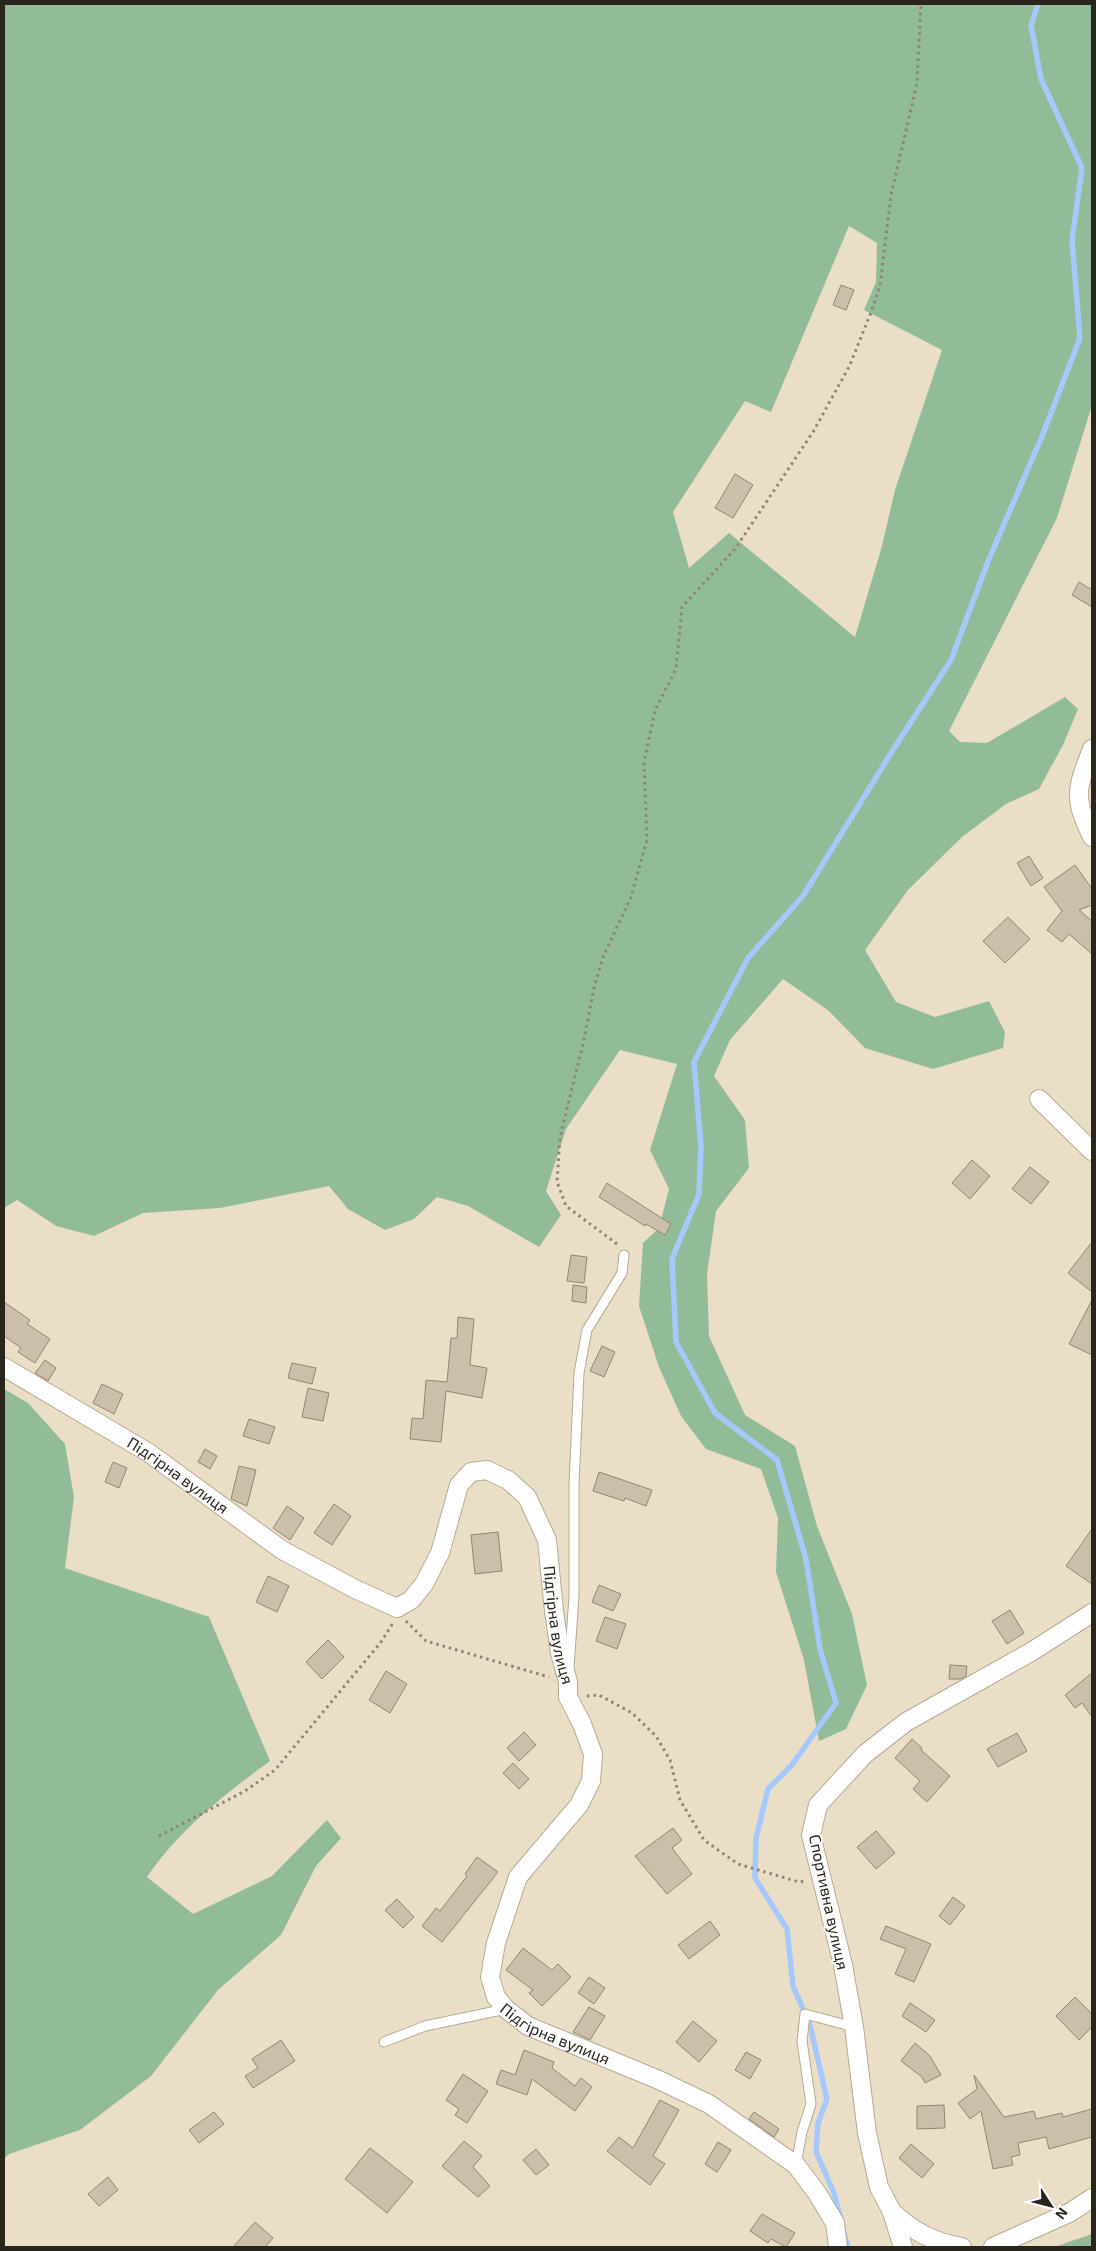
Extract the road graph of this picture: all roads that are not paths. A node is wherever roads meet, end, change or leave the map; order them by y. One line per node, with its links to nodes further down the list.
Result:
1 (1092, 749): 2 (street)
2 (1092, 837)
3 (1039, 1099): 4 (street)
4 (1092, 1151)
5 (624, 1255): 8 (lane)
6 (4, 1368): 8 (street, Підгірна вулиця)
7 (1092, 1612): 10 (street, Спортивна вулиця)
8 (568, 1690): 9 (street, Підгірна вулиця)
9 (506, 2009): 11 (lane); 12 (street, Підгірна вулиця)
10 (854, 2027): 12 (lane); 14 (street, Спортивна вулиця)
11 (384, 2042)
12 (796, 2165): 15 (street, Підгірна вулиця)
13 (1092, 2198): 18 (street)
14 (892, 2212): 16 (street, Спортивна вулиця); 17 (street, Спортивна вулиця)
15 (838, 2247)
16 (903, 2247)
17 (962, 2247)
18 (993, 2247)

